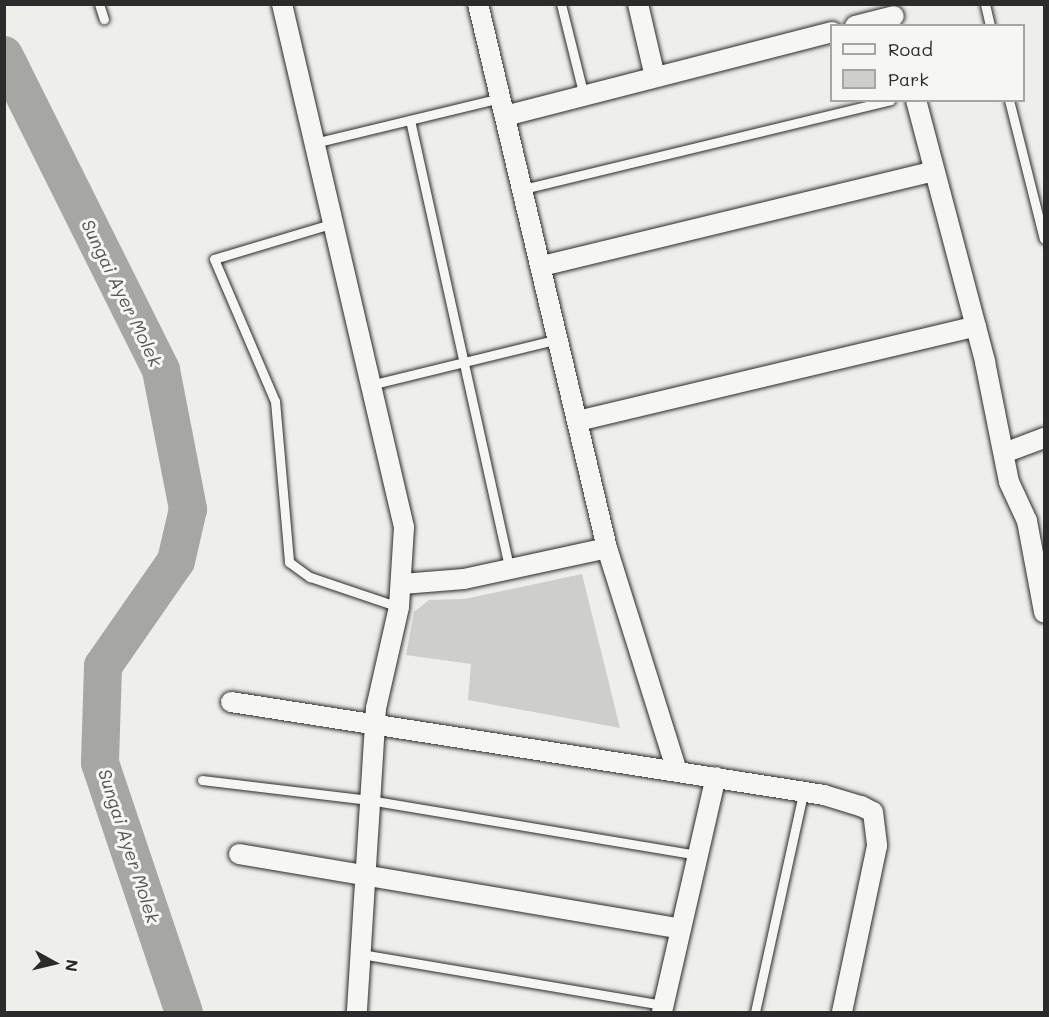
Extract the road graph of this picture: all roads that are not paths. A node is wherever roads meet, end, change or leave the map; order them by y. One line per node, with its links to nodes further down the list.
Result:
1 (99, 4): 8 (lane)
2 (282, 4): 19 (street)
3 (478, 4): 17 (street)
4 (561, 4): 13 (lane)
5 (638, 4): 12 (street)
6 (985, 4): 10 (lane)
7 (894, 15): 9 (street)
8 (104, 19)
9 (862, 24)
10 (990, 24)
11 (830, 32): 12 (street)
12 (655, 77): 13 (street)
13 (584, 96): 17 (street)
14 (882, 102): 21 (lane)
15 (917, 102): 20 (street)
16 (1010, 102): 23 (lane)
17 (503, 107): 18 (lane); 21 (street)
18 (410, 120): 19 (lane); 27 (lane)
19 (314, 143): 22 (street)
20 (934, 171): 24 (street); 25 (street)
21 (523, 189): 24 (street)
22 (334, 223): 28 (street); 35 (lane)
23 (1044, 239)
24 (542, 266): 26 (street)
25 (976, 326): 29 (street); 31 (street)
26 (559, 339): 27 (lane); 29 (street)
27 (466, 362): 28 (lane); 33 (lane)
28 (374, 384): 34 (street)
29 (578, 421): 32 (street)
30 (1044, 438): 31 (street)
31 (1004, 453): 36 (street)
32 (607, 548): 33 (street); 39 (street)
33 (510, 571): 34 (street)
34 (402, 584): 35 (street)
35 (399, 607): 38 (street)
36 (1044, 612)
37 (231, 702): 38 (street)
38 (375, 728): 39 (street); 43 (street)
39 (677, 771): 40 (street)
40 (716, 777): 42 (street); 45 (street)
41 (202, 780): 43 (lane)
42 (803, 793): 51 (lane); 52 (street)
43 (369, 800): 45 (lane); 46 (street)
44 (238, 854): 46 (street)
45 (698, 855): 47 (street)
46 (365, 872): 47 (street); 48 (street)
47 (681, 929): 49 (street)
48 (361, 954): 49 (lane); 50 (street)
49 (663, 1009)
50 (357, 1012)
51 (755, 1012)
52 (842, 1012)

